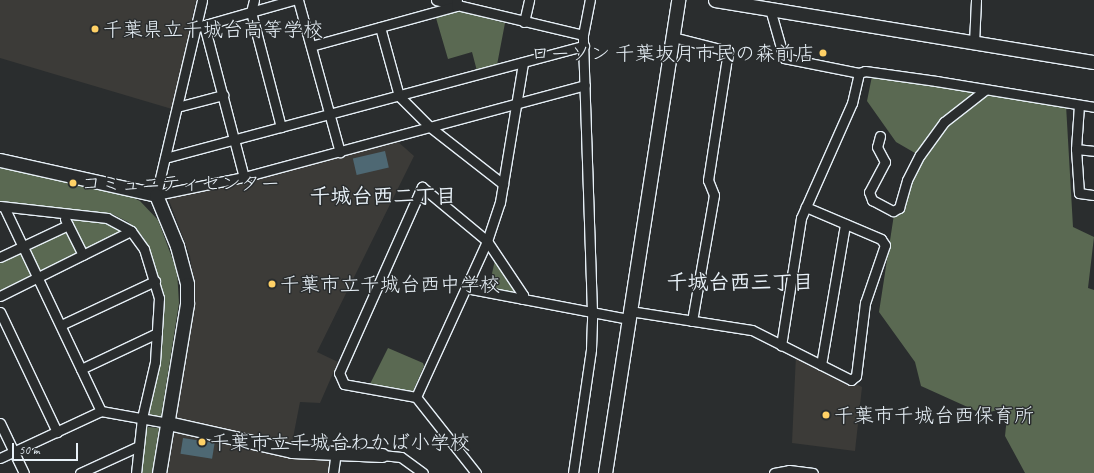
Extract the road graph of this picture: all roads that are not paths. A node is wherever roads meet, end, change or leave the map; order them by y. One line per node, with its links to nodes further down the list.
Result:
1 (202, 0): 15 (street)
2 (254, 0): 13 (street)
3 (293, 0): 13 (street)
4 (298, 0): 20 (street)
5 (436, 0): 11 (street)
6 (529, 0): 14 (street)
7 (590, 0): 17 (street)
8 (678, 0): 18 (street)
9 (715, 0): 12 (street)
10 (976, 0): 19 (street)
11 (456, 3): 14 (street); 16 (street)
12 (770, 9): 19 (street); 24 (street)
13 (251, 12): 15 (street); 34 (street)
14 (524, 22): 17 (street)
15 (200, 26): 27 (street); 31 (street)
16 (380, 27): 20 (street); 28 (street)
17 (583, 35): 21 (street)
18 (672, 37): 64 (street); 65 (street)
19 (974, 43): 22 (street)
20 (311, 46): 33 (street)
21 (584, 46): 23 (street); 25 (street)
22 (1094, 62)
23 (523, 63): 28 (street); 29 (street)
24 (859, 74): 26 (street); 48 (street)
25 (585, 85): 29 (street); 63 (street)
26 (985, 90): 30 (street); 36 (street)
27 (223, 95): 31 (street); 37 (street)
28 (399, 96): 33 (street); 35 (street)
29 (518, 103): 35 (street); 44 (street)
30 (1079, 105): 32 (street); 38 (street)
31 (177, 107): 41 (street)
32 (1094, 107)
33 (330, 114): 34 (street); 40 (street)
34 (281, 127): 37 (street)
35 (430, 127): 40 (street); 44 (street)
36 (880, 136)
37 (234, 140): 41 (street); 43 (street)
38 (1076, 149): 39 (street); 46 (street)
39 (1094, 151)
40 (340, 152): 43 (street)
41 (165, 158): 45 (street)
42 (0, 160): 45 (street)
43 (244, 177): 45 (street)
44 (503, 184): 53 (street)
45 (156, 194): 75 (street)
46 (1094, 194)
47 (2, 206): 49 (street); 54 (street)
48 (806, 207): 50 (street); 68 (street)
49 (62, 213): 51 (street); 52 (street)
50 (845, 224): 69 (street); 69 (street)
51 (68, 225): 54 (street); 55 (street)
52 (131, 231): 55 (street); 58 (street)
53 (487, 241): 59 (street); 61 (street); 71 (street)
54 (23, 246): 56 (street); 57 (street)
55 (83, 255): 57 (street)
56 (0, 257)
57 (38, 277): 60 (street); 66 (street)
58 (155, 281): 66 (street); 67 (street)
59 (466, 288): 61 (street); 71 (street)
60 (0, 296)
61 (522, 299): 63 (street)
62 (0, 312): 76 (street)
63 (592, 312): 64 (street); 89 (street)
64 (629, 315): 65 (street); 90 (street)
65 (692, 321): 68 (street)
66 (61, 324): 70 (street)
67 (157, 333): 70 (street); 73 (street)
68 (781, 345): 69 (street)
69 (822, 365)
70 (81, 369): 72 (street)
71 (416, 397): 88 (street)
72 (101, 411): 73 (street); 76 (street)
73 (142, 418): 75 (street); 77 (street)
74 (0, 423): 78 (street)
75 (168, 423): 79 (street); 85 (street)
76 (57, 432): 78 (street)
77 (139, 446): 83 (street); 84 (street)
78 (14, 452): 81 (street); 82 (street)
79 (336, 452): 80 (street); 86 (street)
80 (382, 455): 87 (street)
81 (0, 458)
82 (24, 473)
83 (80, 473)
84 (136, 473)
85 (159, 473)
86 (333, 473)
87 (423, 473)
88 (476, 473)
89 (573, 473)
90 (605, 473)
91 (774, 473): 92 (street)
92 (813, 473)

